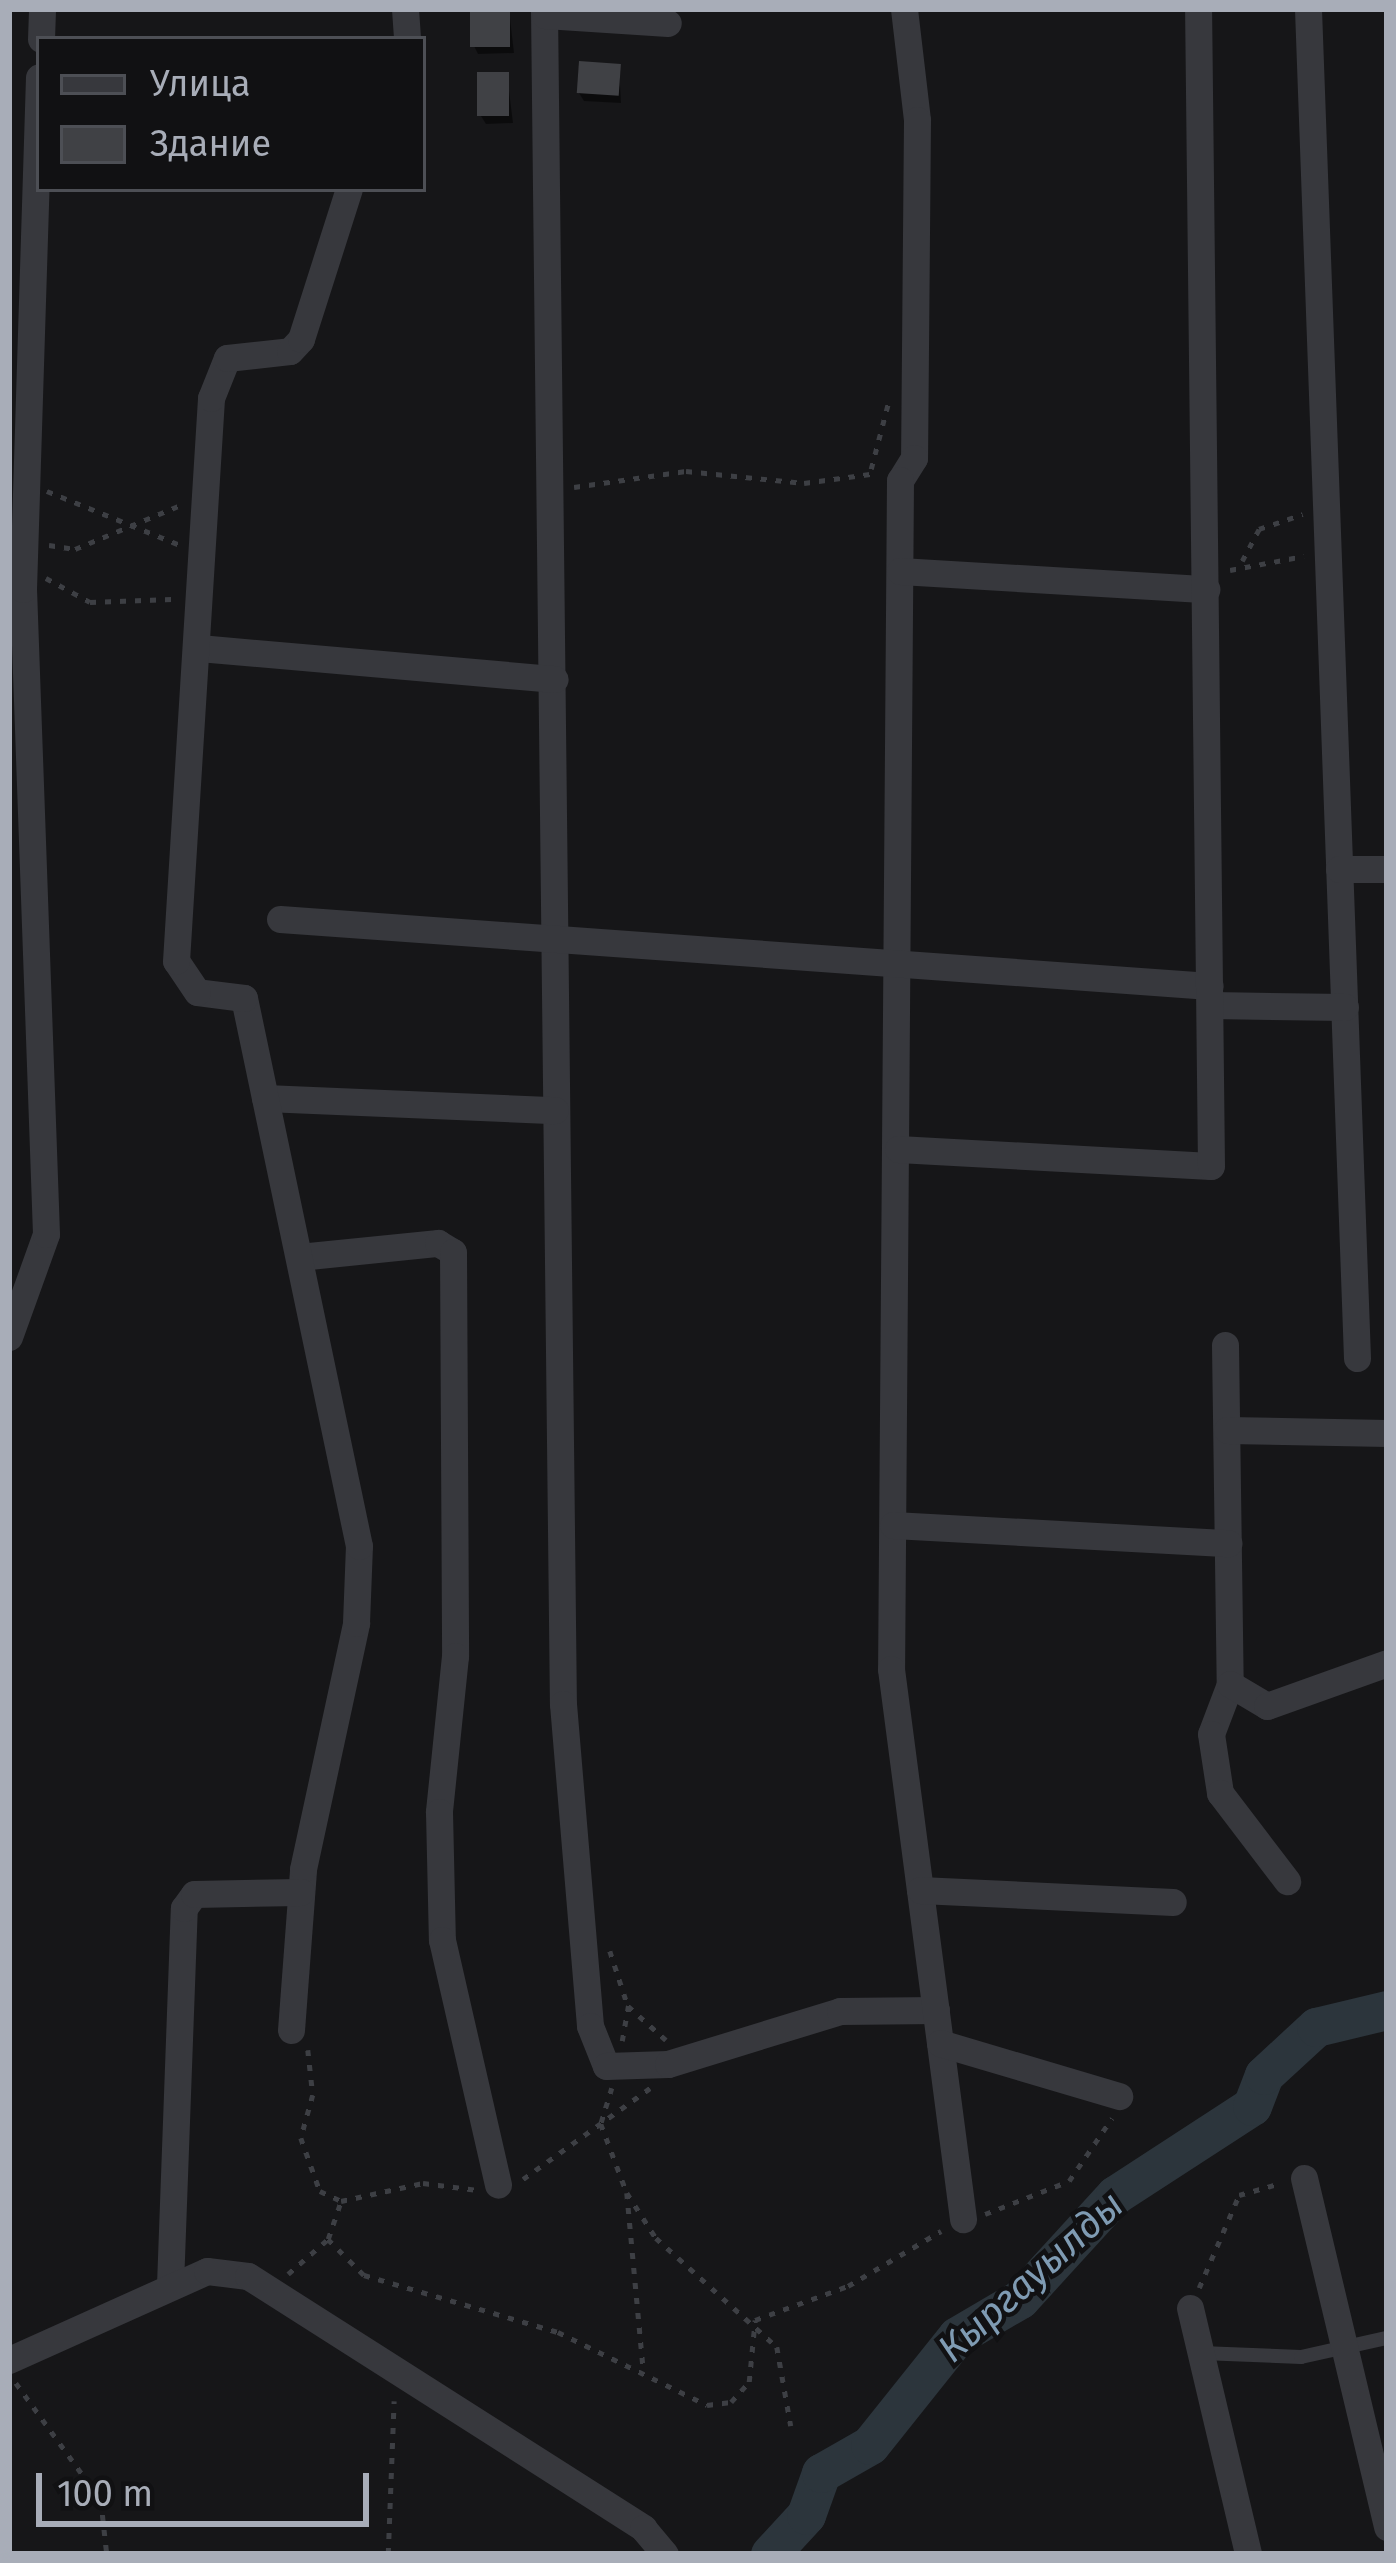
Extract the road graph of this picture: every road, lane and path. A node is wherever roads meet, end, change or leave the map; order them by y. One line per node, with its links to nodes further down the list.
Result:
1 (904, 9): 8 (street)
2 (1198, 9): 21 (street)
3 (1308, 9): 14 (street)
4 (544, 12): 5 (street); 12 (street)
5 (668, 23)
6 (36, 187): 11 (street)
7 (349, 192): 13 (street)
8 (915, 376): 9 (path); 10 (street)
9 (871, 471): 10 (path); 12 (path)
10 (900, 480): 20 (street)
11 (28, 482): 15 (path); 18 (street)
12 (552, 490): 24 (street)
13 (206, 497): 15 (path); 17 (street)
14 (1327, 513): 16 (street); 19 (path)
15 (125, 530): 17 (path); 18 (path)
16 (1328, 546): 19 (path); 25 (street)
17 (204, 547): 22 (street)
18 (25, 553): 22 (path); 36 (street)
19 (1242, 561): 21 (path)
20 (900, 571): 21 (street); 29 (street)
21 (1207, 589): 30 (street)
22 (202, 596): 23 (street)
23 (199, 647): 24 (street); 32 (street)
24 (555, 679): 28 (street)
25 (1340, 869): 26 (street); 31 (street)
26 (1387, 869)
27 (280, 919): 28 (street)
28 (554, 934): 29 (street); 33 (street)
29 (898, 960): 30 (street); 34 (street)
30 (1210, 996): 31 (street); 34 (street)
31 (1345, 1007): 38 (street)
32 (266, 1098): 33 (street); 35 (street)
33 (555, 1110): 54 (street)
34 (898, 1149): 41 (street)
35 (298, 1257): 47 (street); 58 (street)
36 (9, 1337)
37 (1225, 1345): 39 (street)
38 (1357, 1358)
39 (1227, 1430): 40 (street); 42 (street)
40 (1387, 1433)
41 (893, 1525): 42 (street); 46 (street)
42 (1229, 1543): 44 (street)
43 (1387, 1663): 44 (street)
44 (1230, 1684): 45 (street)
45 (1287, 1881)
46 (920, 1890): 48 (street); 50 (street)
47 (301, 1892): 51 (street); 63 (street)
48 (1173, 1902)
49 (604, 1941): 53 (path)
50 (936, 2010): 52 (street); 53 (street)
51 (291, 2030): 60 (path)
52 (940, 2043): 55 (street); 61 (street)
53 (704, 2053): 54 (street)
54 (668, 2064): 56 (path)
55 (1118, 2096): 61 (path)
56 (601, 2124): 58 (path); 59 (path)
57 (1304, 2178): 65 (path); 68 (street)
58 (498, 2185): 60 (path)
59 (627, 2193): 66 (path); 71 (path)
60 (341, 2201): 62 (path)
61 (963, 2219): 66 (path)
62 (328, 2239): 64 (path); 71 (path)
63 (170, 2284): 64 (street); 70 (street)
64 (270, 2290): 72 (street)
65 (1190, 2308): 69 (street)
66 (754, 2320): 71 (path); 74 (path)
67 (1387, 2338): 68 (lane)
68 (1345, 2350): 69 (lane); 75 (street)
69 (1201, 2353): 79 (street)
70 (9, 2360)
71 (643, 2367)
72 (397, 2371): 77 (path); 78 (street)
73 (9, 2373): 76 (path)
74 (791, 2426)
75 (1387, 2527)
76 (107, 2554)
77 (388, 2554)
78 (665, 2554)
79 (1248, 2554)

